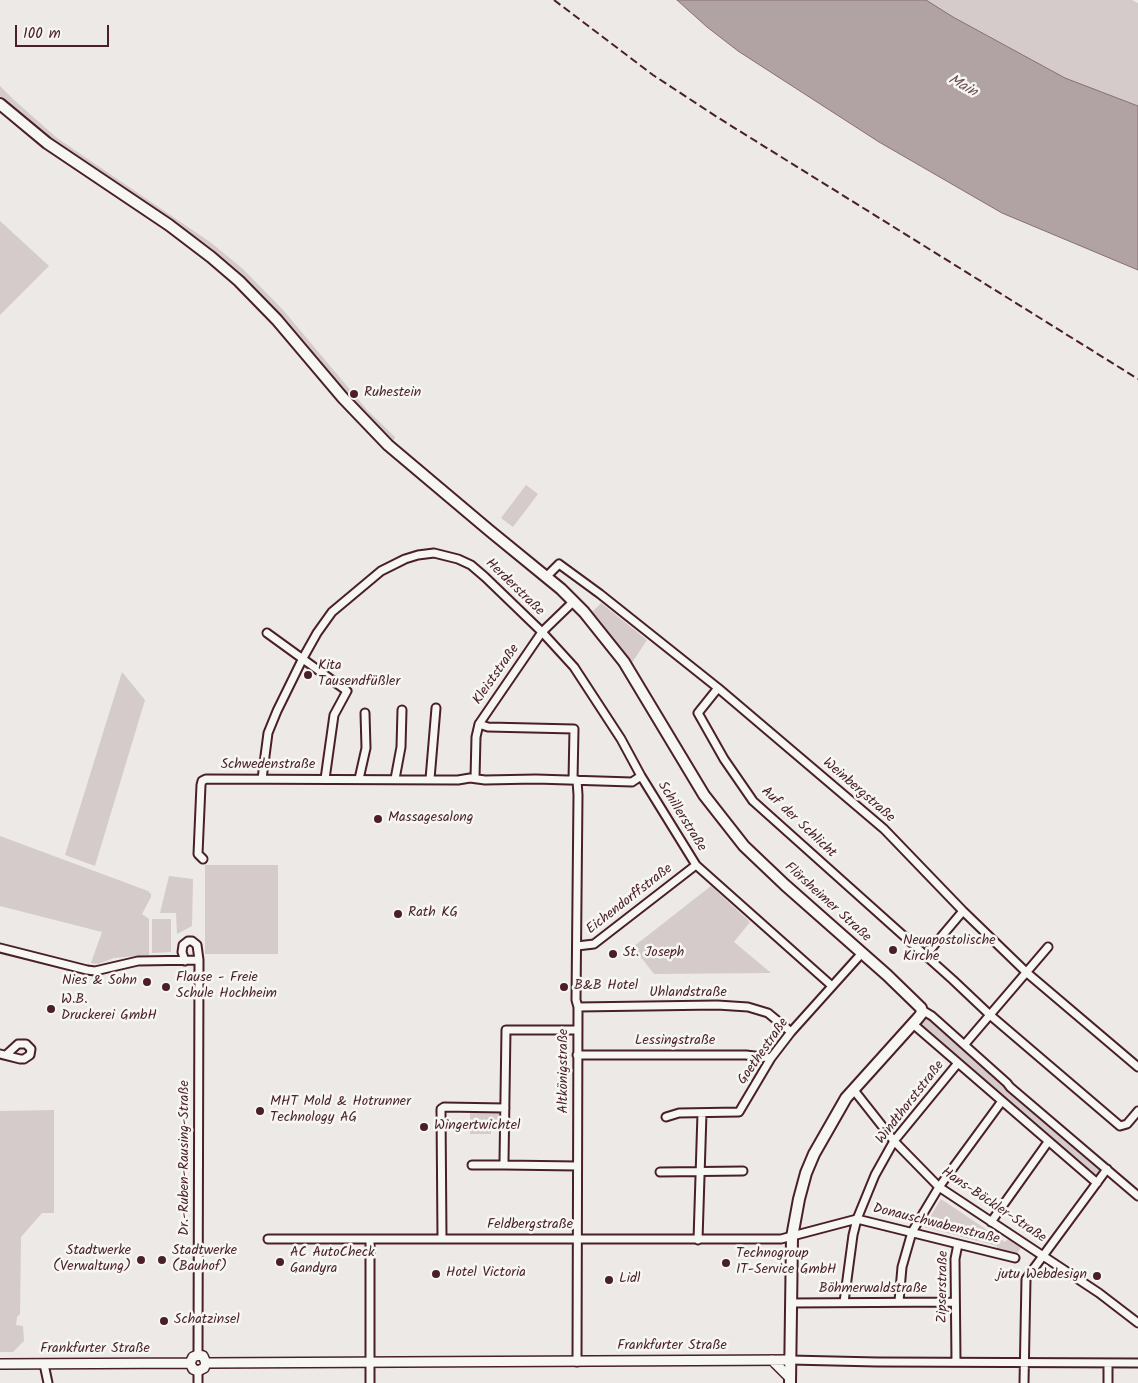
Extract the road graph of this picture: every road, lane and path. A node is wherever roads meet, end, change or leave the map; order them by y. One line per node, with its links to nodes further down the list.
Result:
1 (0, 104): 2 (main road, Flörsheimer Straße)
2 (547, 576): 3 (main road, Flörsheimer Straße); 7 (street, Weinbergstraße)
3 (574, 601): 4 (street, Kleiststraße); 26 (main road, Flörsheimer Straße)
4 (542, 632): 6 (street, Herderstraße); 11 (street, Kleiststraße); 12 (street, Schillerstraße)
5 (267, 633): 6 (street)
6 (303, 658): 14 (street, Schwedenstraße); 18 (street, Herderstraße)
7 (718, 688): 22 (street, Weinbergstraße); 27 (street, Auf der Schlicht)
8 (436, 708): 17 (street)
9 (402, 710): 16 (street)
10 (365, 713): 15 (street)
11 (479, 724): 13 (street, Kleiststraße); 19 (street)
12 (641, 776): 19 (street, Schwedenstraße); 21 (street, Schillerstraße)
13 (475, 778): 17 (street, Schwedenstraße); 19 (street, Schwedenstraße)
14 (325, 779): 15 (street, Schwedenstraße); 18 (street, Schwedenstraße)
15 (359, 779): 16 (street, Schwedenstraße)
16 (395, 779): 17 (street, Schwedenstraße)
17 (430, 779)
18 (262, 780): 20 (street, Schwedenstraße)
19 (575, 780): 23 (street, Altkönigstraße)
20 (203, 859)
21 (696, 865): 23 (street, Eichendorffstraße); 31 (street, Schillerstraße)
22 (963, 911): 27 (street); 30 (street, Weinbergstraße)
23 (578, 946): 32 (street, Altkönigstraße)
24 (1048, 947): 30 (street)
25 (0, 948): 29 (street)
26 (862, 953): 31 (street, Goethestraße); 33 (main road, Flörsheimer Straße)
27 (925, 956): 34 (street, Auf der Schlicht)
28 (199, 960): 29 (street); 29 (street, Dr.-Ruben-Rausing-Straße); 78 (street, Dr.-Ruben-Rausing-Straße)
29 (185, 961)
30 (1026, 972): 34 (street); 42 (street, Weinbergstraße)
31 (832, 986): 37 (street, Goethestraße)
32 (578, 1007): 36 (street, Altkönigstraße); 37 (street, Uhlandstraße)
33 (922, 1010): 35 (main road); 38 (street, Flörsheimer Straße)
34 (990, 1015): 38 (street); 46 (street, Auf der Schlicht)
35 (913, 1024): 41 (street); 43 (main road)
36 (578, 1030): 39 (street, Altkönigstraße); 45 (street)
37 (791, 1032): 40 (street, Goethestraße)
38 (964, 1044): 54 (street, Flörsheimer Straße)
39 (578, 1054): 40 (street, Lessingstraße); 53 (street, Altkönigstraße)
40 (772, 1058): 47 (street, Goethestraße)
41 (958, 1063): 44 (street); 49 (street, Windthorststraße)
42 (1138, 1067)
43 (853, 1088): 49 (street, Hans-Böckler-Straße); 64 (main road)
44 (1002, 1101): 50 (street); 59 (street)
45 (505, 1108): 52 (street); 67 (street)
46 (1138, 1111)
47 (702, 1113): 48 (street, Goethestraße); 55 (street)
48 (666, 1117)
49 (894, 1141): 59 (street, Hans-Böckler-Straße); 61 (street, Windthorststraße)
50 (1048, 1142): 58 (street); 62 (street)
51 (472, 1165): 52 (street)
52 (504, 1165): 53 (street)
53 (577, 1166): 68 (street, Altkönigstraße)
54 (1107, 1170): 58 (street); 60 (street, Flörsheimer Straße)
55 (700, 1171): 56 (street); 57 (street); 69 (street)
56 (660, 1172)
57 (743, 1172)
58 (1097, 1183): 71 (street)
59 (939, 1187): 62 (street, Hans-Böckler-Straße); 63 (street)
60 (1138, 1196)
61 (857, 1219): 63 (street, Donauschwabenstraße); 64 (street, Donauschwabenstraße); 74 (street, Windthorststraße)
62 (991, 1222): 71 (street, Hans-Böckler-Straße)
63 (912, 1232): 70 (street, Donauschwabenstraße); 73 (street)
64 (792, 1237): 69 (street, Feldbergstraße); 76 (main road)
65 (268, 1239): 66 (street, Feldbergstraße)
66 (370, 1239): 67 (street, Feldbergstraße); 82 (street)
67 (442, 1239): 68 (street, Feldbergstraße)
68 (576, 1239): 69 (street, Feldbergstraße); 83 (street, Altkönigstraße)
69 (698, 1240)
70 (958, 1244): 72 (street, Donauschwabenstraße); 75 (street, Zipserstraße)
71 (1043, 1255): 77 (street, Hans-Böckler-Straße); 81 (street)
72 (1015, 1258)
73 (899, 1301): 74 (street, Böhmerwaldstraße); 75 (street, Böhmerwaldstraße)
74 (844, 1302): 76 (street, Böhmerwaldstraße)
75 (956, 1302): 84 (street, Zipserstraße)
76 (791, 1303): 80 (main road)
77 (1138, 1323)
78 (198, 1355): 86 (street); 87 (street)
79 (772, 1360): 80 (street, Frankfurter Straße); 83 (street, Frankfurter Straße); 92 (street)
80 (790, 1360): 84 (street, Frankfurter Straße); 92 (main road)
81 (1025, 1361): 84 (street, Frankfurter Straße); 85 (street, Frankfurter Straße); 96 (street)
82 (370, 1362): 83 (street, Frankfurter Straße); 87 (street, Frankfurter Straße); 95 (street)
83 (577, 1362)
84 (956, 1362)
85 (1108, 1362): 88 (street, Frankfurter Straße); 97 (street)
86 (190, 1363): 90 (street, Frankfurter Straße); 91 (street)
87 (206, 1363): 91 (street)
88 (1138, 1363)
89 (0, 1364): 90 (street, Frankfurter Straße)
90 (44, 1364): 93 (street)
91 (198, 1371): 94 (street)
92 (790, 1380)
93 (48, 1383)
94 (198, 1383)
95 (370, 1383)
96 (1024, 1383)
97 (1108, 1383)

